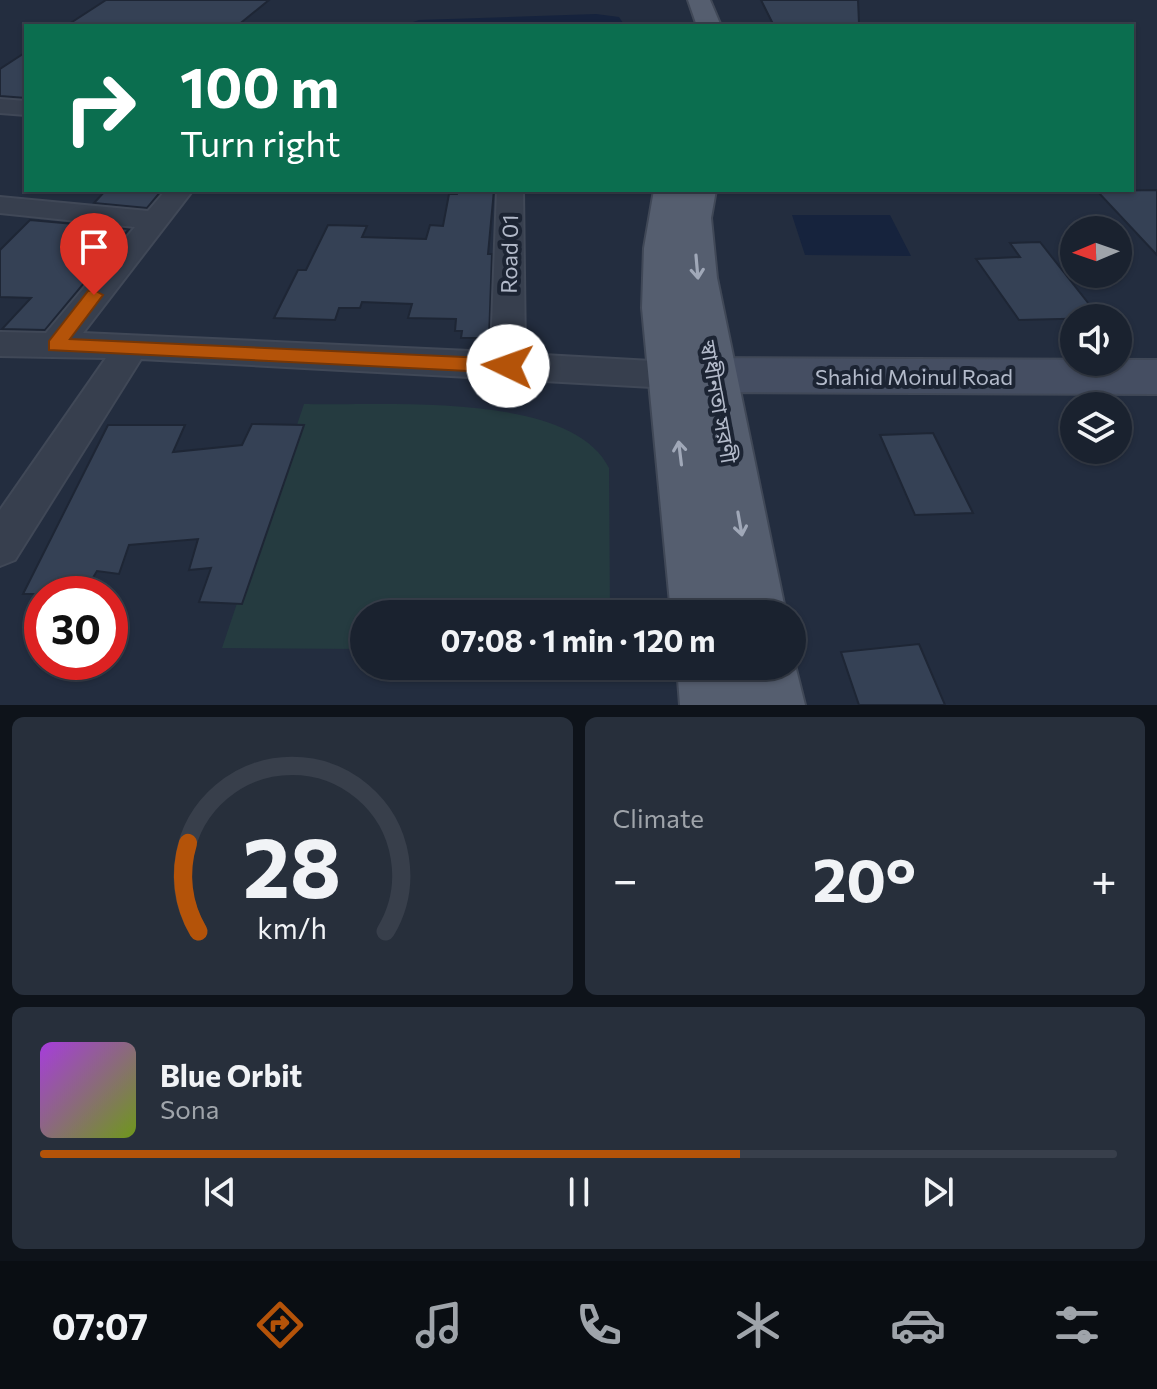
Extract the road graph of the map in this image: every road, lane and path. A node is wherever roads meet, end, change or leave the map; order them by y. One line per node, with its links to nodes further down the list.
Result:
1 (677, 0): 3 (main road)
2 (699, 0): 4 (main road)
3 (684, 24)
4 (708, 24)
5 (0, 106): 6 (street)
6 (24, 108)
7 (178, 192): 12 (street)
8 (510, 192): 16 (street, Road 01)
9 (670, 192): 17 (main road, স্বাধীনতা সরণী)
10 (699, 192): 17 (main road, স্বাধীনতা সরণী, one-way to 17)
11 (0, 205): 12 (street)
12 (153, 220): 14 (street)
13 (0, 344): 14 (street)
14 (55, 345): 15 (street)
15 (132, 346): 16 (street); 19 (street)
16 (508, 366): 17 (street)
17 (692, 375): 18 (street, Shahid Moinul Road); 20 (main road, স্বাধীনতা সরণী, one-way to 17); 21 (main road, স্বাধীনতা সরণী, one-way to 21)
18 (1157, 377)
19 (0, 546)
20 (700, 600)
21 (752, 600)
22 (710, 680): 24 (main road)
23 (768, 680): 25 (main road)
24 (713, 705)
25 (772, 705)

